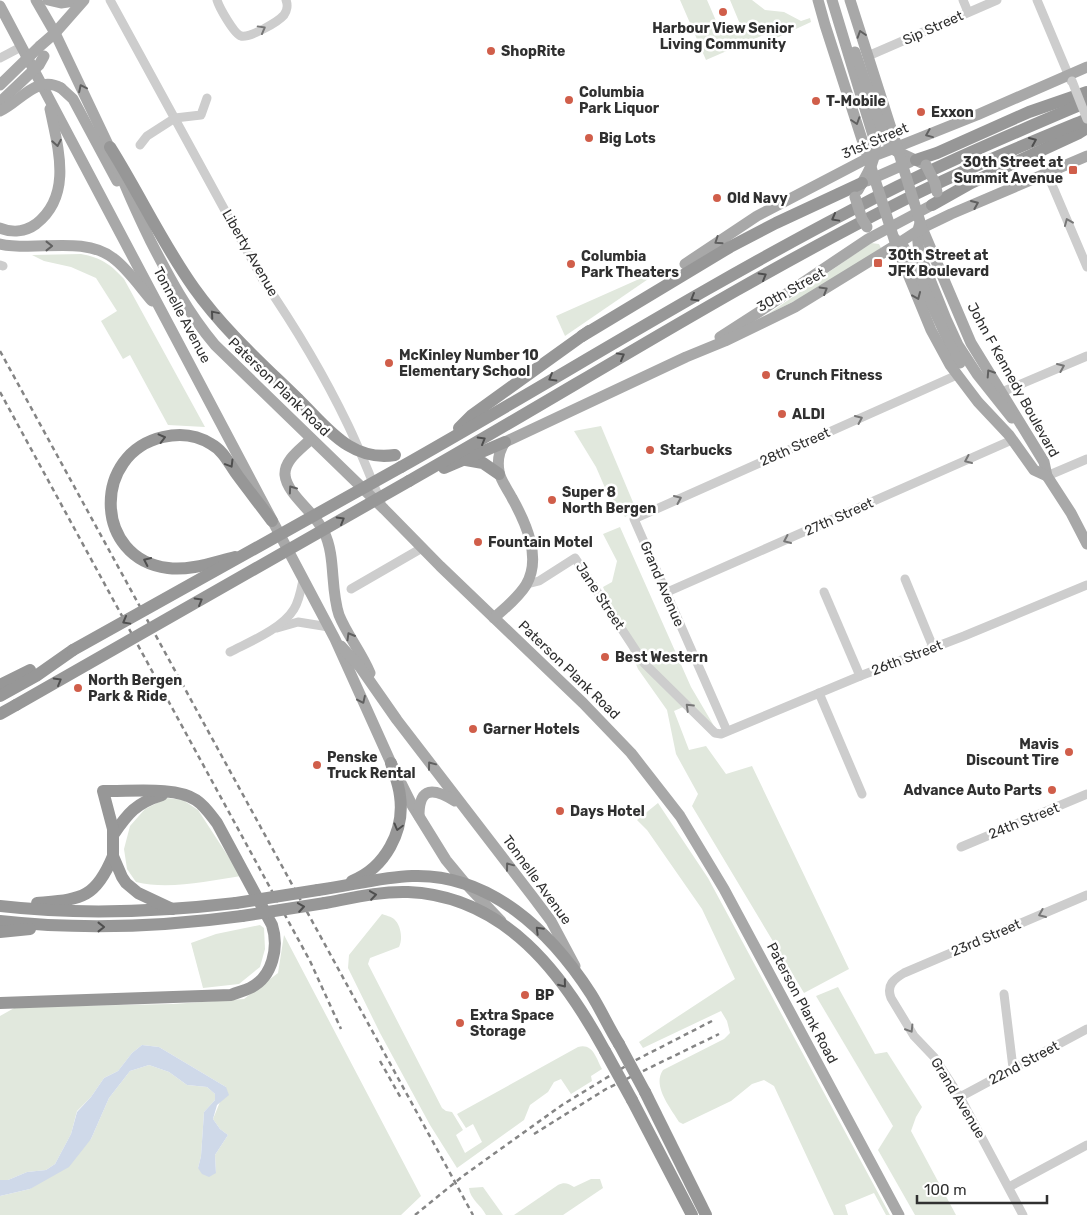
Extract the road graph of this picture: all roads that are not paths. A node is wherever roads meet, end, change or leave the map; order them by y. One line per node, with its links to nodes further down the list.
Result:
1 (36, 0): 16 (main road, Paterson Plank Road)
2 (48, 0): 3 (main road)
3 (83, 0): 16 (main road)
4 (110, 0): 30 (street, Liberty Avenue)
5 (217, 0): 6 (street, one-way to 6)
6 (286, 0)
7 (818, 0): 37 (main road, John F Kennedy Boulevard, one-way to 37)
8 (832, 0): 40 (main road)
9 (839, 0): 38 (main road)
10 (850, 0): 19 (main road, John F Kennedy Boulevard, one-way to 10)
11 (963, 0): 15 (street)
12 (998, 0): 15 (street, Sip Street)
13 (1037, 0): 22 (street)
14 (0, 6): 17 (main road, Tonnelle Avenue)
15 (968, 12): 19 (street, Sip Street)
16 (55, 33): 18 (main road); 34 (main road, Paterson Plank Road, one-way to 16)
17 (22, 47): 20 (street); 25 (main road, Tonnelle Avenue)
18 (42, 51): 23 (main road, bridge); 27 (main road, bridge)
19 (868, 56): 35 (main road, John F Kennedy Boulevard)
20 (0, 58)
21 (1087, 67): 22 (main road, 31st Street)
22 (1070, 78): 31 (street, bridge); 35 (main road, 31st Street, one-way to 35)
23 (0, 85)
24 (1087, 92): 38 (highway)
25 (47, 95): 43 (main road, one-way to 43); 50 (main road, Tonnelle Avenue)
26 (207, 98): 30 (street)
27 (0, 102)
28 (1087, 102): 59 (highway, one-way to 59)
29 (0, 112): 42 (main road, Paterson Plank Road, bridge)
30 (175, 118): 33 (street); 67 (street, Liberty Avenue)
31 (1087, 119): 66 (highway, one-way to 31)
32 (1087, 128): 41 (highway)
33 (140, 145)
34 (110, 147): 42 (main road, Paterson Plank Road); 63 (highway, one-way to 34, bridge)
35 (897, 147): 37 (main road, 31st Street, bridge); 44 (main road, John F Kennedy Boulevard, bridge)
36 (1087, 156): 39 (main road, 30th Street)
37 (868, 158): 47 (main road, John F Kennedy Boulevard, bridge); 48 (main road, 31st Street, one-way to 48)
38 (921, 162): 40 (main road); 41 (main road, bridge)
39 (1047, 172): 44 (main road, 30th Street, one-way to 39); 49 (street, one-way to 39)
40 (862, 183): 45 (main road, bridge); 51 (highway)
41 (932, 205): 45 (main road); 56 (main road)
42 (135, 210): 58 (main road, Paterson Plank Road)
43 (0, 228)
44 (922, 228): 47 (main road, 30th Street, bridge); 55 (main road, John F Kennedy Boulevard, one-way to 44)
45 (872, 230): 53 (main road); 57 (main road)
46 (0, 244): 50 (main road, one-way to 50)
47 (896, 245): 53 (main road, 30th Street, one-way to 47); 54 (main road, John F Kennedy Boulevard, one-way to 54)
48 (685, 264): 51 (highway)
49 (1087, 267)
50 (163, 313): 69 (main road, Tonnelle Avenue)
51 (582, 336): 59 (highway)
52 (1087, 356): 55 (street, one-way to 52)
53 (686, 357): 60 (main road, 30th Street)
54 (957, 375): 57 (main road, John F Kennedy Boulevard); 68 (street, 28th Street, one-way to 54)
55 (1002, 392): 56 (main road, John F Kennedy Boulevard)
56 (1025, 432): 65 (main road, John F Kennedy Boulevard)
57 (1010, 438): 65 (main road, John F Kennedy Boulevard); 79 (street, 27th Street, one-way to 79)
58 (311, 439): 67 (main road, Paterson Plank Road); 90 (main road, one-way to 58)
59 (444, 442): 63 (highway)
60 (505, 442): 62 (highway); 64 (main road)
61 (1087, 459): 65 (street)
62 (466, 460): 64 (highway); 66 (highway)
63 (398, 461): 72 (highway, bridge)
64 (499, 474): 75 (main road)
65 (1047, 476): 70 (main road)
66 (409, 481): 92 (highway, one-way to 66, bridge)
67 (384, 509): 71 (main road, Paterson Plank Road)
68 (634, 519): 79 (street, Grand Avenue)
69 (272, 521): 72 (highway, one-way to 69, bridge); 74 (main road, Tonnelle Avenue)
70 (1087, 544)
71 (422, 548): 77 (street); 80 (main road, Paterson Plank Road)
72 (245, 555): 85 (highway, one-way to 85, bridge)
73 (905, 579): 84 (street)
74 (303, 580): 81 (main road, Tonnelle Avenue); 82 (street)
75 (527, 584): 80 (main road); 93 (street, Jane Street, one-way to 75)
76 (1087, 585): 84 (street, 26th Street)
77 (351, 589)
78 (824, 592): 87 (street)
79 (665, 593): 93 (street, Grand Avenue)
80 (494, 618): 125 (main road, Paterson Plank Road)
81 (329, 627): 82 (street); 83 (main road, Tonnelle Avenue)
82 (272, 629): 86 (street)
83 (335, 639): 90 (main road, Tonnelle Avenue); 94 (main road, Tonnelle Avenue, one-way to 94)
84 (933, 647): 87 (street, 26th Street)
85 (73, 650): 88 (highway); 91 (highway)
86 (230, 652)
87 (860, 676): 89 (street, 26th Street)
88 (0, 685)
89 (819, 693): 93 (street, 26th Street); 96 (street)
90 (380, 695): 99 (main road, Tonnelle Avenue, one-way to 90)
91 (0, 696)
92 (0, 714)
93 (727, 731)
94 (391, 762): 101 (main road, Tonnelle Avenue); 106 (highway, one-way to 106)
95 (171, 792): 98 (highway); 100 (highway); 117 (highway)
96 (862, 794)
97 (1087, 794): 103 (street, 24th Street)
98 (105, 796): 100 (highway); 102 (highway)
99 (461, 804): 101 (main road); 116 (main road, Tonnelle Avenue, one-way to 99)
100 (131, 810): 102 (highway)
101 (419, 816): 105 (main road, Tonnelle Avenue)
102 (113, 835): 104 (highway)
103 (961, 847)
104 (113, 856): 108 (highway); 109 (highway)
105 (465, 883): 106 (highway); 111 (main road, Tonnelle Avenue); 116 (highway, one-way to 105)
106 (333, 888): 109 (highway, bridge)
107 (1087, 895): 114 (street, 23rd Street, one-way to 114)
108 (1, 906): 109 (highway)
109 (172, 909)
110 (0, 920): 112 (highway)
111 (505, 924): 112 (highway, one-way to 111, bridge); 124 (highway, Tonnelle Avenue, one-way to 124, bridge)
112 (68, 926): 113 (highway)
113 (0, 932)
114 (889, 986): 120 (street, Grand Avenue, one-way to 120)
115 (1004, 994): 119 (street)
116 (592, 996): 123 (highway, Tonnelle Avenue, bridge)
117 (0, 1003)
118 (1087, 1029): 119 (street, 22nd Street)
119 (1013, 1068): 120 (street, 22nd Street)
120 (960, 1097): 122 (street, Grand Avenue)
121 (1087, 1145): 122 (street)
122 (1009, 1187): 126 (street, Grand Avenue)
123 (705, 1212)
124 (692, 1215)
125 (899, 1215)
126 (1023, 1215)

